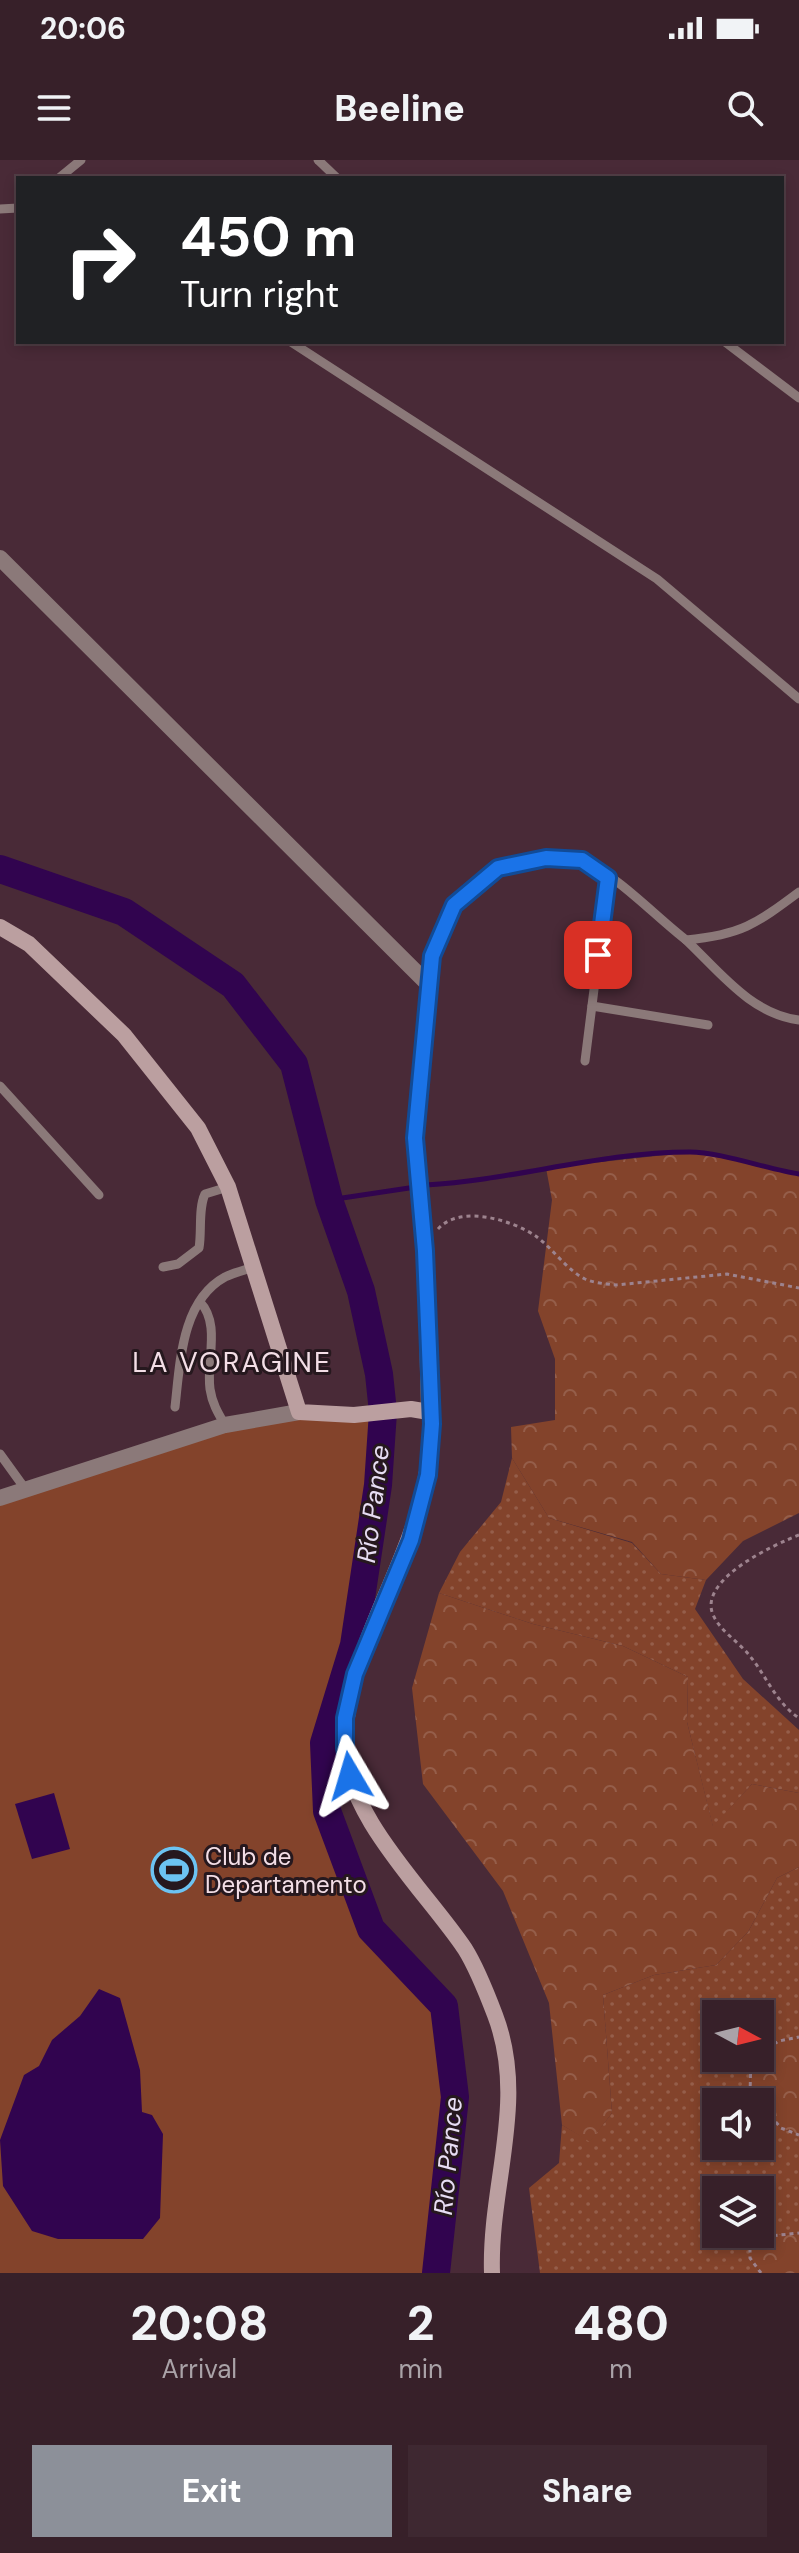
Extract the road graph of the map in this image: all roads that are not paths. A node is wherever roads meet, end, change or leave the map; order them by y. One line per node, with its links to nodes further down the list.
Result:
1 (81, 160): 3 (lane)
2 (318, 160): 4 (lane)
3 (61, 176)
4 (335, 176)
5 (294, 344): 9 (lane)
6 (728, 344): 7 (lane)
7 (799, 398)
8 (0, 558): 14 (street)
9 (799, 699)
10 (608, 878): 13 (lane); 14 (lane); 15 (lane)
11 (799, 892): 13 (lane)
12 (0, 927): 20 (street)
13 (686, 940): 16 (lane)
14 (429, 985): 27 (street)
15 (592, 1006): 17 (lane); 18 (lane)
16 (799, 1020)
17 (708, 1025)
18 (585, 1061)
19 (0, 1086): 21 (lane)
20 (228, 1187): 22 (lane); 23 (street)
21 (99, 1195)
22 (163, 1267)
23 (254, 1267): 24 (lane); 26 (street)
24 (200, 1302): 25 (lane); 28 (lane)
25 (175, 1407)
26 (299, 1412): 27 (street); 28 (street)
27 (429, 1412): 32 (street)
28 (225, 1425): 30 (street)
29 (0, 1454): 30 (lane)
30 (26, 1490): 31 (street)
31 (0, 1498)
32 (492, 2273)

